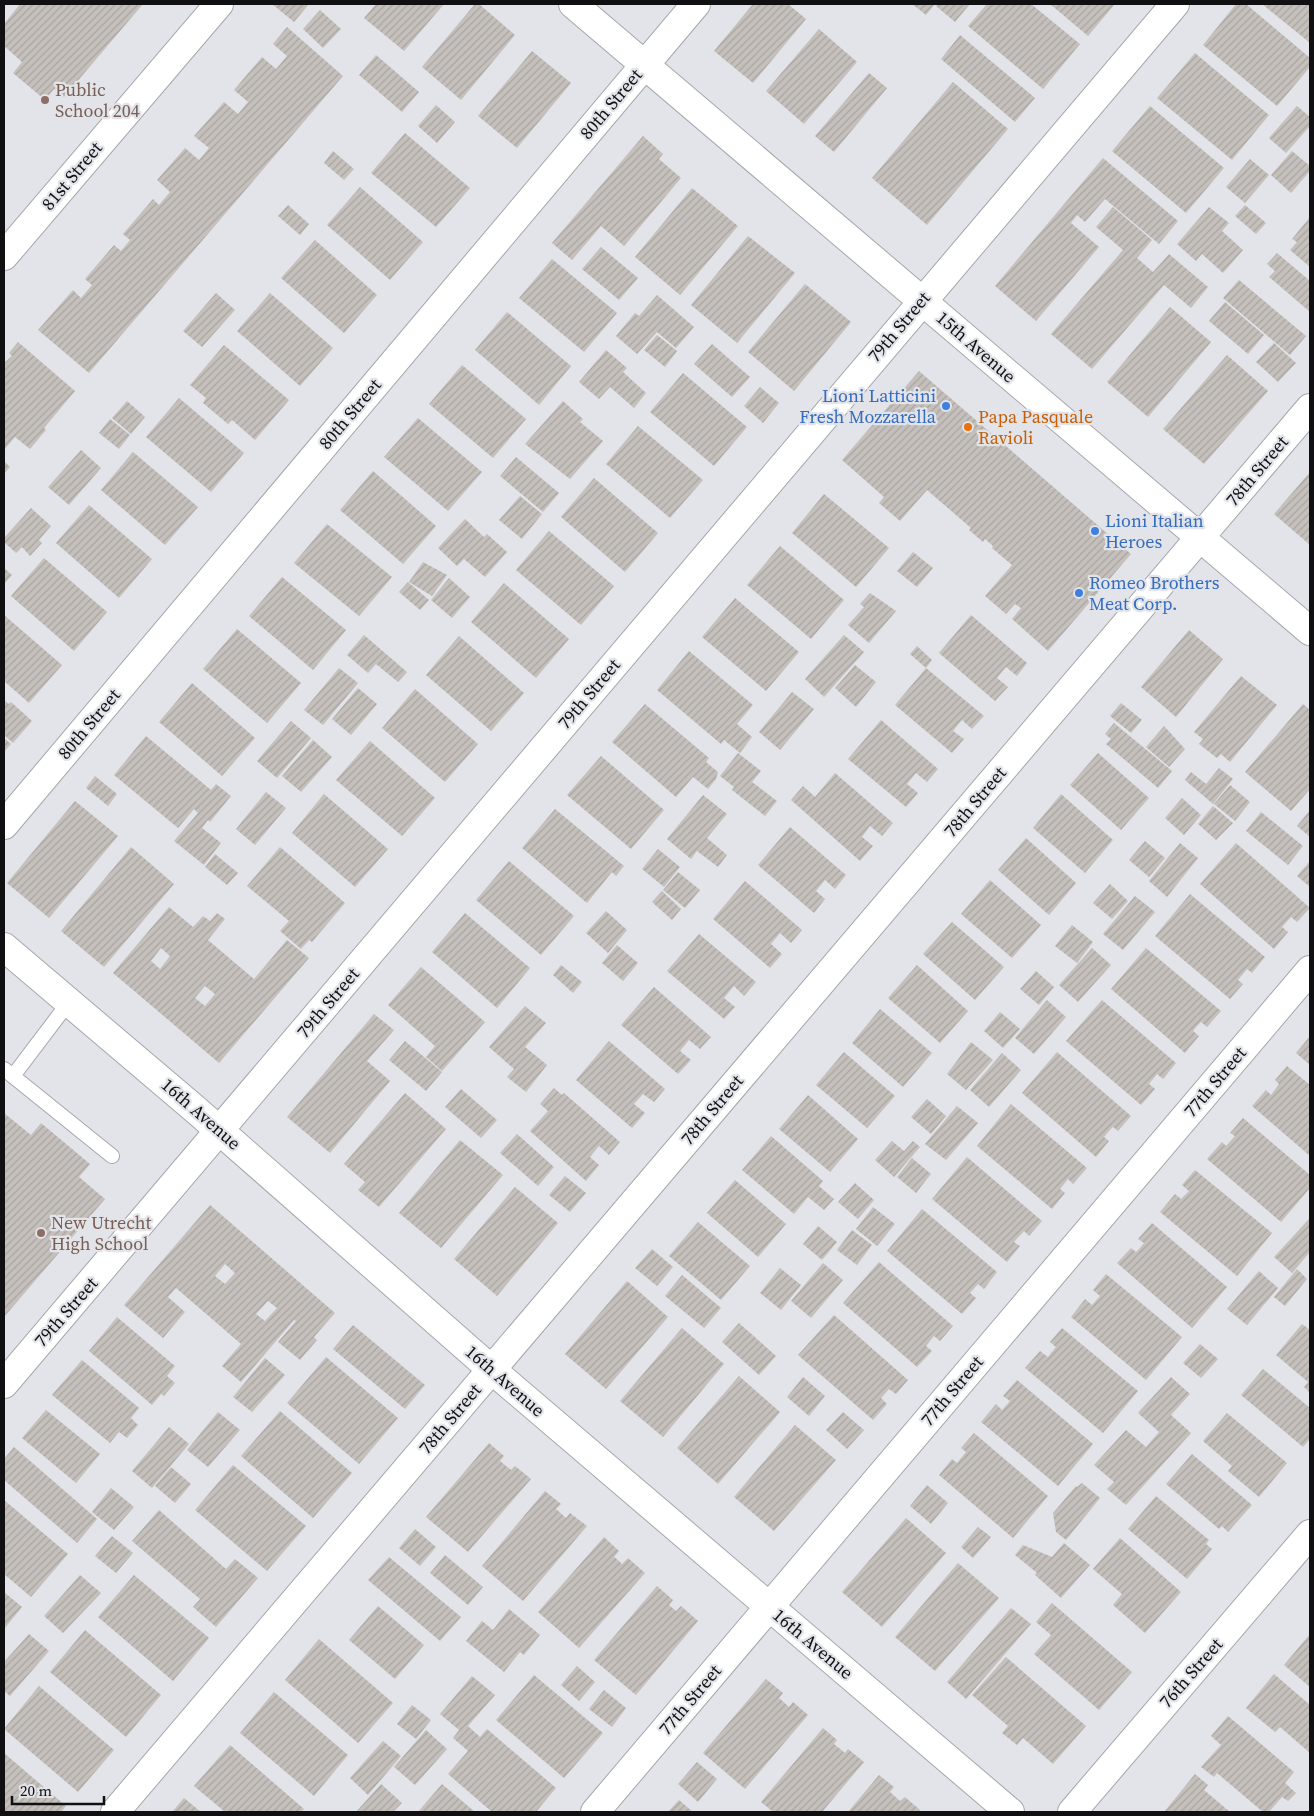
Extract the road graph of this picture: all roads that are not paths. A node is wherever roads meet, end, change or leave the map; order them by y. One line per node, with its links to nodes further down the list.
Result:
1 (218, 4): 6 (street, 81st Street)
2 (573, 4): 5 (street, 15th Avenue)
3 (696, 4): 5 (street, 80th Street)
4 (1175, 4): 7 (street, 79th Street)
5 (644, 64): 7 (street, 15th Avenue); 11 (street, 80th Street)
6 (4, 256)
7 (922, 301): 9 (street, 15th Avenue); 16 (street, 79th Street)
8 (1310, 408): 9 (street, 78th Street)
9 (1200, 538): 10 (street, 15th Avenue); 18 (street, 78th Street)
10 (1310, 631)
11 (4, 825)
12 (4, 947): 14 (street, 16th Avenue)
13 (1310, 970): 21 (street, 77th Street)
14 (69, 1002): 15 (lane); 16 (street, 16th Avenue)
15 (8, 1073): 17 (lane)
16 (220, 1131): 18 (street, 16th Avenue); 19 (street, 79th Street)
17 (112, 1156)
18 (492, 1370): 21 (street, 16th Avenue); 22 (street, 78th Street)
19 (4, 1384)
20 (1310, 1534): 25 (street, 76th Street)
21 (769, 1606): 23 (street, 77th Street); 24 (street, 16th Avenue)
22 (115, 1812)
23 (595, 1812)
24 (1010, 1812)
25 (1072, 1812)

